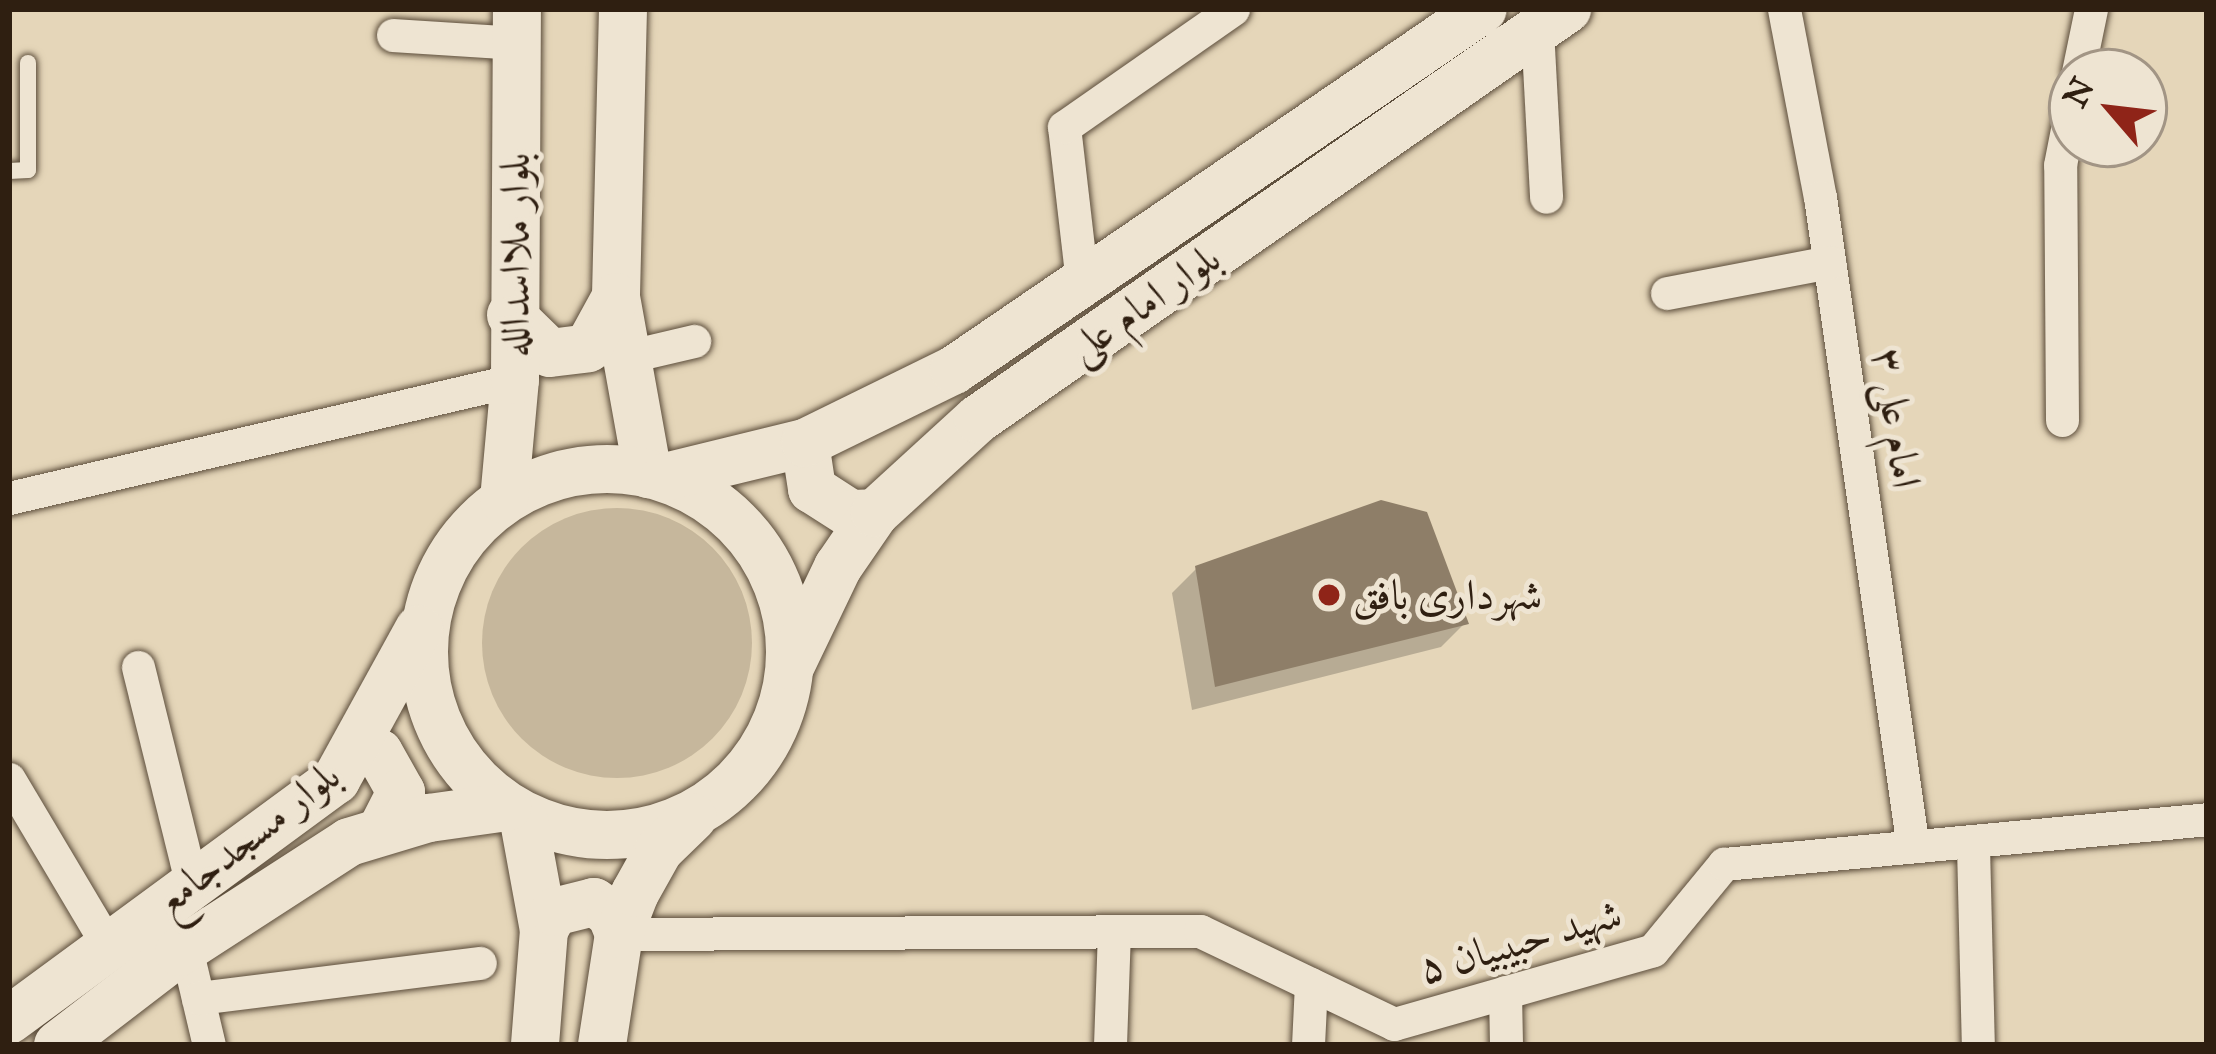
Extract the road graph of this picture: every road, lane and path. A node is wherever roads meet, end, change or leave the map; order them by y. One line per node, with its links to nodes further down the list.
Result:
1 (623, 9): 17 (main road)
2 (1233, 9): 15 (street)
3 (1483, 9): 15 (main road, بلوار امام علی)
4 (1784, 9): 14 (street, امام علی ۳)
5 (2091, 9): 9 (street)
6 (1552, 19): 13 (street); 27 (main road, بلوار امام علی)
7 (517, 26): 8 (street); 18 (main road, بلوار ملااسدالله)
8 (393, 34)
9 (2083, 48)
10 (28, 63): 12 (lane)
11 (2060, 168): 22 (street)
12 (9, 171)
13 (1546, 197)
14 (1829, 262): 16 (street); 37 (street, امام علی ۳)
15 (1082, 282): 23 (main road, بلوار امام علی)
16 (1666, 293)
17 (616, 297): 18 (main road); 20 (main road)
18 (511, 315): 21 (main road, بلوار ملااسدالله)
19 (694, 341): 20 (street)
20 (630, 356): 24 (main road)
21 (514, 380): 25 (street); 26 (main road, بلوار ملااسدالله)
22 (2062, 420)
23 (805, 443): 24 (main road, بلوار امام علی); 27 (main road)
24 (656, 475): 26 (main road); 29 (main road)
25 (9, 498)
26 (504, 500): 28 (main road)
27 (875, 513): 29 (main road, بلوار امام علی)
28 (429, 608): 31 (main road, بلوار مسجدجامع); 33 (main road)
29 (791, 664): 34 (main road)
30 (138, 667): 39 (street)
31 (357, 746): 36 (main road); 39 (main road, بلوار مسجدجامع)
32 (9, 779): 43 (street)
33 (514, 812): 34 (main road); 36 (main road); 40 (main road)
34 (698, 813): 42 (main road)
35 (2207, 819): 38 (street, شهید حبیبیان ۵)
36 (381, 831): 44 (main road)
37 (1912, 841): 38 (street, شهید حبیبیان ۵); 47 (street, شهید حبیبیان ۵)
38 (1973, 847): 57 (street)
39 (191, 885): 43 (main road, بلوار مسجدجامع)
40 (544, 931): 42 (main road); 52 (main road)
41 (1114, 931): 42 (street, شهید حبیبیان ۵); 46 (street, شهید حبیبیان ۵); 54 (street)
42 (619, 934): 53 (main road)
43 (108, 946): 49 (main road, بلوار مسجدجامع)
44 (186, 948): 48 (street); 50 (main road)
45 (480, 963): 48 (street)
46 (1311, 984): 47 (street, شهید حبیبیان ۵); 55 (street)
47 (1505, 992): 56 (street)
48 (198, 998): 51 (street)
49 (16, 1011)
50 (58, 1045)
51 (208, 1045)
52 (536, 1045)
53 (602, 1045)
54 (1110, 1045)
55 (1308, 1045)
56 (1506, 1045)
57 (1978, 1045)

